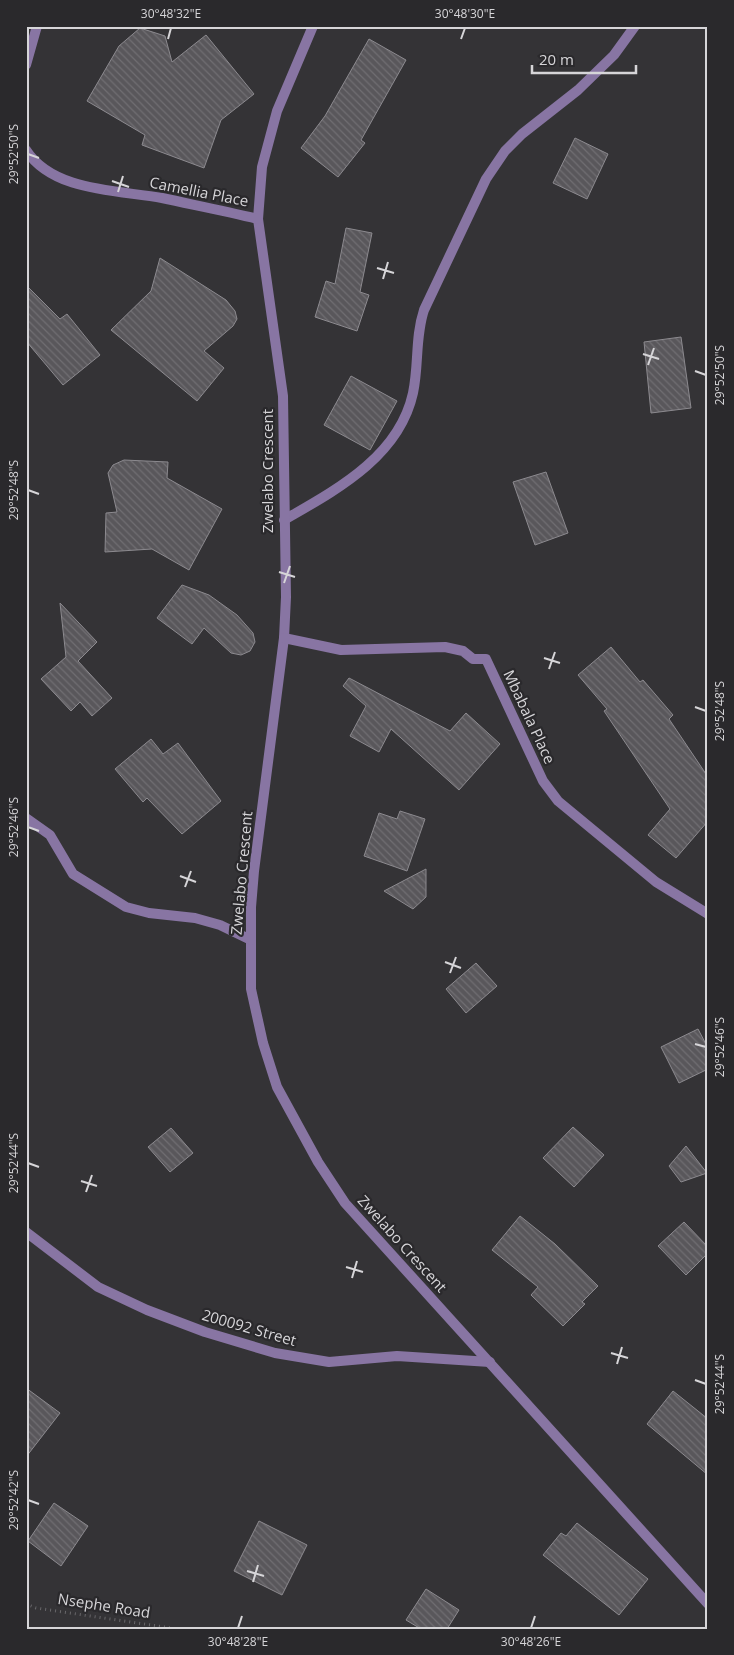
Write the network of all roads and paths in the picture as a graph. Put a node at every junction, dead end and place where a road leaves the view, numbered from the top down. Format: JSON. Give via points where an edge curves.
{"nodes":[{"id":1,"x":37,"y":26,"type":"edge"},
{"id":2,"x":313,"y":26,"type":"edge"},
{"id":3,"x":635,"y":26,"type":"edge"},
{"id":4,"x":26,"y":65,"type":"edge"},
{"id":5,"x":26,"y":150,"type":"edge"},
{"id":6,"x":258,"y":219,"type":"junction"},
{"id":7,"x":284,"y":520,"type":"junction"},
{"id":8,"x":284,"y":638,"type":"junction"},
{"id":9,"x":26,"y":818,"type":"edge"},
{"id":10,"x":708,"y":914,"type":"edge"},
{"id":11,"x":251,"y":940,"type":"junction"},
{"id":12,"x":26,"y":1232,"type":"edge"},
{"id":13,"x":490,"y":1362,"type":"junction"},
{"id":14,"x":26,"y":1604,"type":"edge"},
{"id":15,"x":708,"y":1604,"type":"edge"},
{"id":16,"x":178,"y":1629,"type":"edge"}],
"edges":[{"from":1,"to":4,"type":"street"},
{"from":2,"to":6,"type":"street","name":"Zwelabo Crescent","via":[[277,111],[262,167]]},
{"from":3,"to":7,"type":"street","via":[[614,55],[516,139],[486,179],[424,310],[418,328],[414,392],[406,415],[382,453],[337,489]]},
{"from":5,"to":6,"type":"street","name":"Camellia Place","via":[[33,161],[73,182]]},
{"from":6,"to":7,"type":"street","name":"Zwelabo Crescent","via":[[283,396]]},
{"from":7,"to":8,"type":"street","name":"Zwelabo Crescent"},
{"from":8,"to":10,"type":"street","name":"Mbabala Place","via":[[341,650],[445,647],[463,651],[473,659],[486,659],[543,782],[558,801],[656,882]]},
{"from":8,"to":11,"type":"street","name":"Zwelabo Crescent","via":[[254,871]]},
{"from":9,"to":11,"type":"street","via":[[50,836],[73,874],[119,903],[149,913],[195,918],[220,925]]},
{"from":11,"to":13,"type":"street","name":"Zwelabo Crescent","via":[[251,989],[263,1043],[277,1087],[318,1162],[345,1203]]},
{"from":12,"to":13,"type":"street","name":"200092 Street","via":[[98,1287],[205,1332],[275,1353],[329,1362],[397,1356]]},
{"from":13,"to":15,"type":"street","name":"Zwelabo Crescent"},
{"from":14,"to":16,"type":"path","name":"Nsephe Road"}]}
